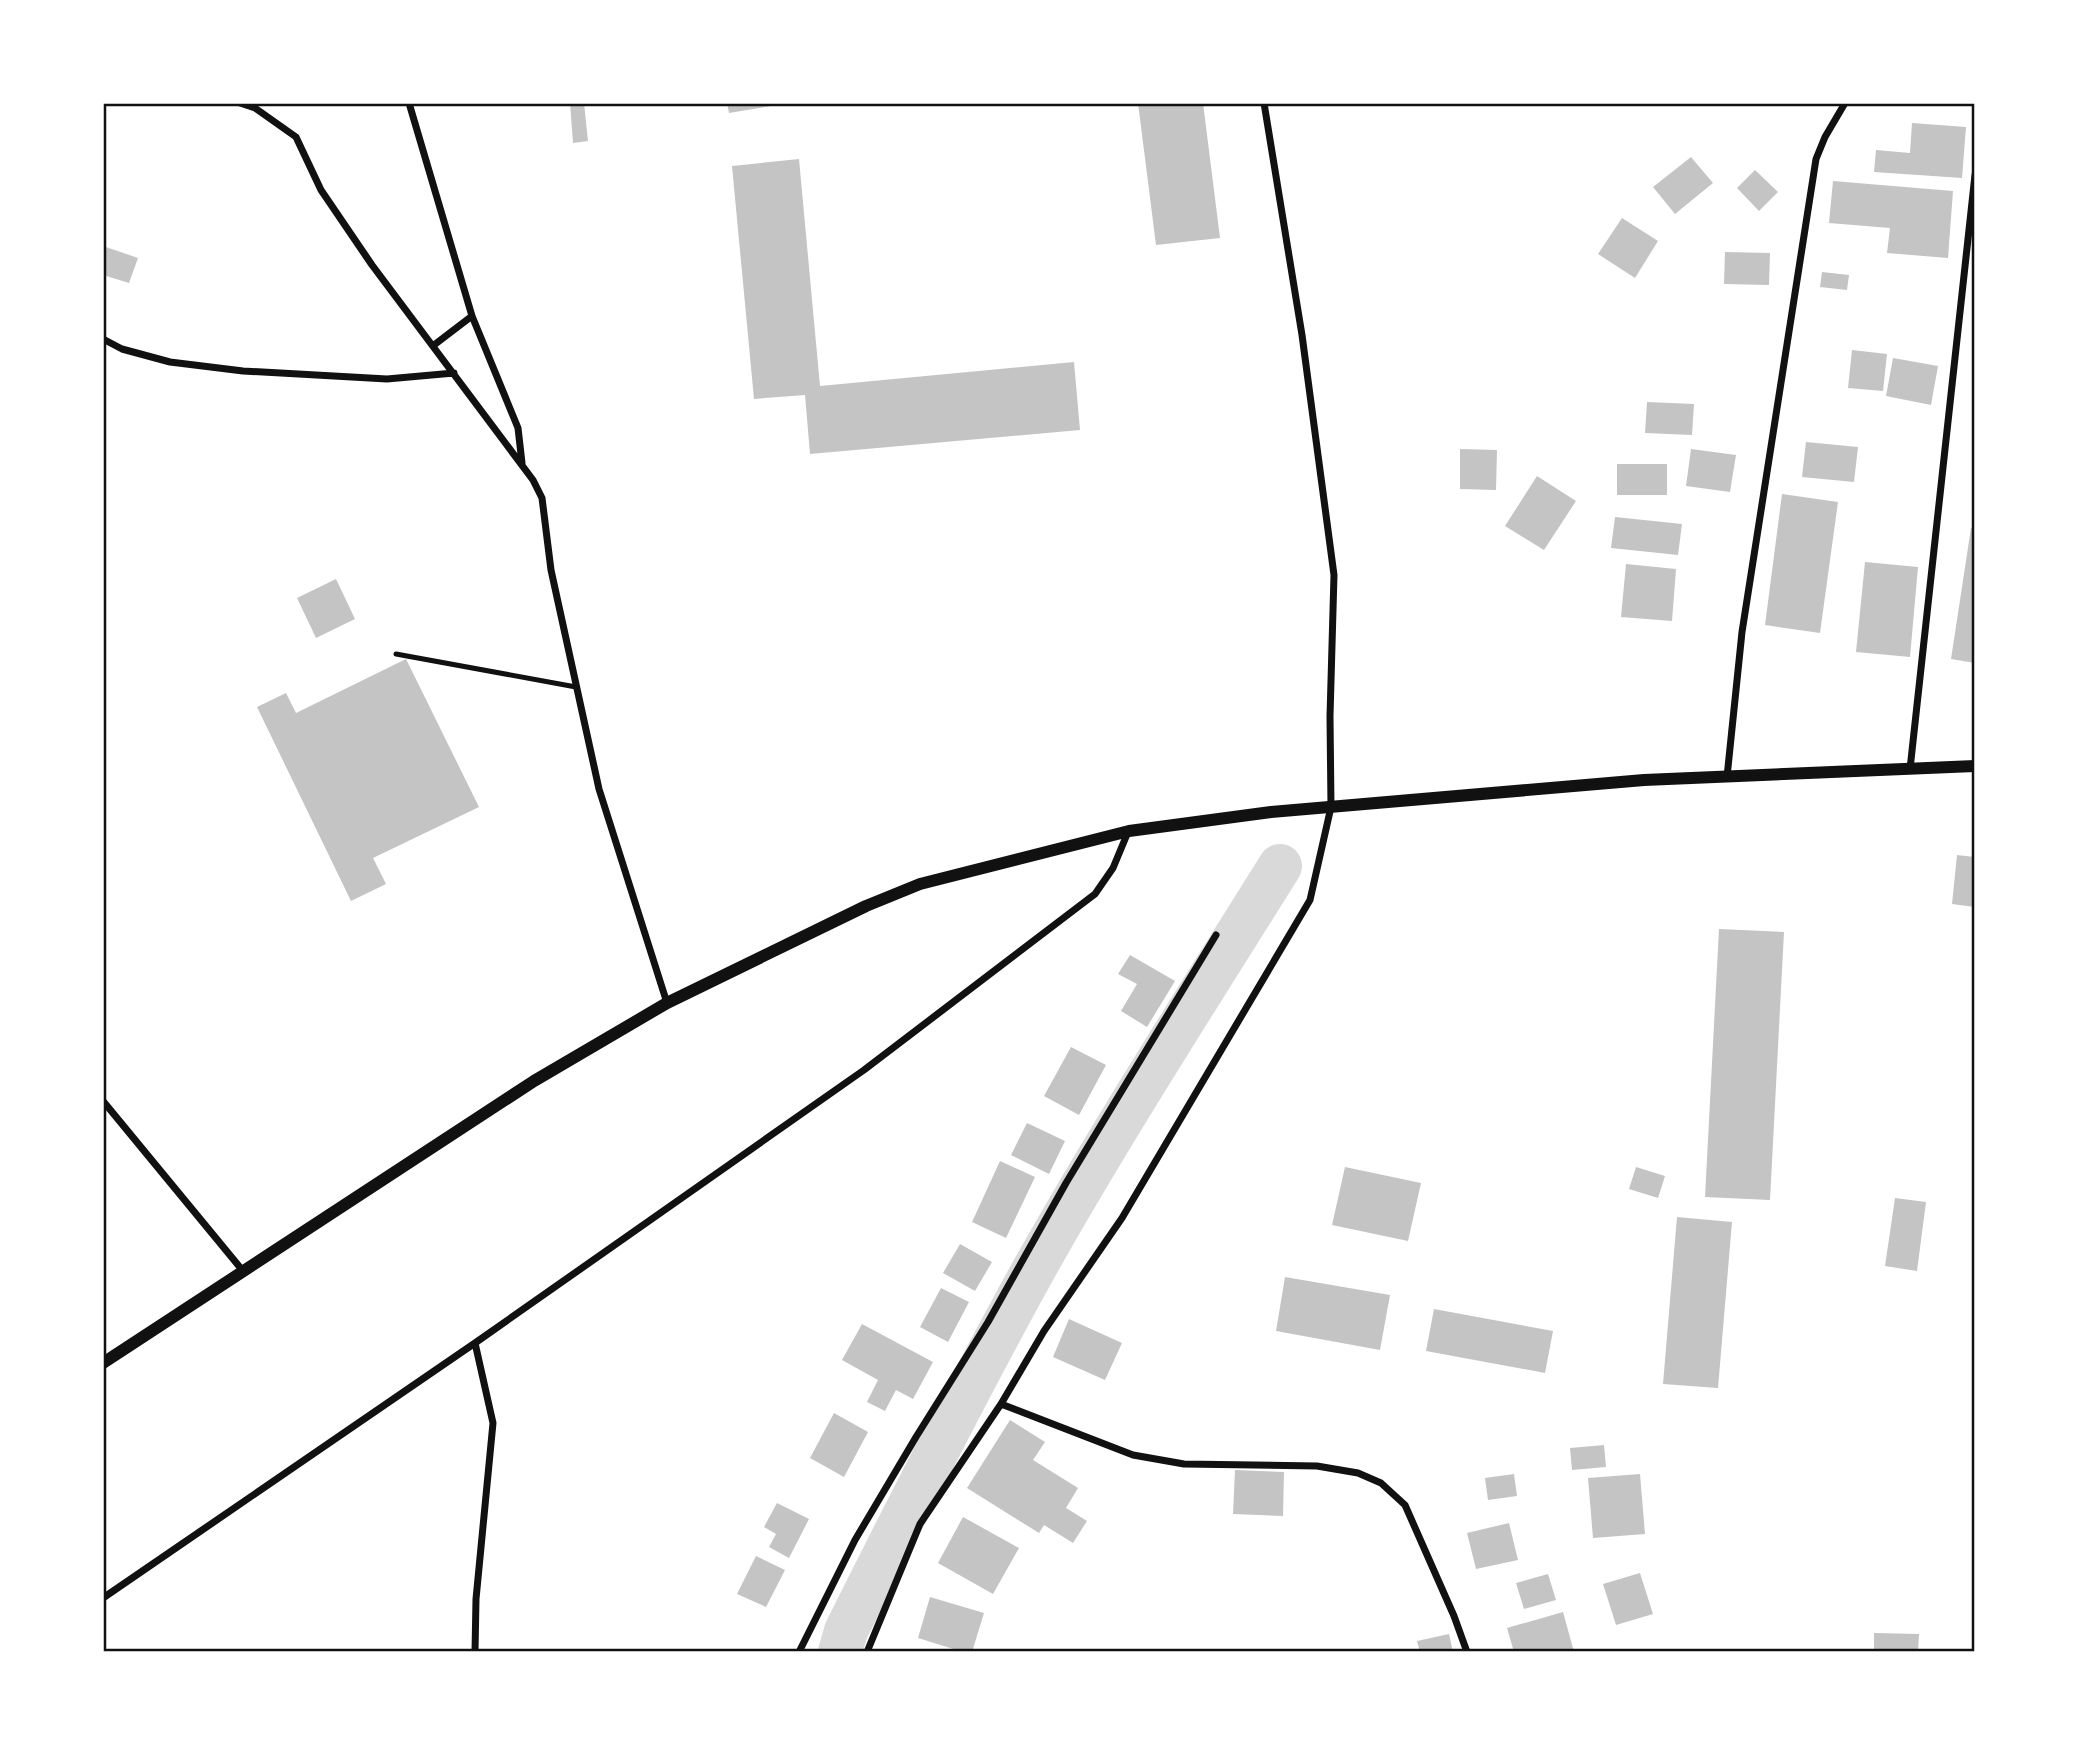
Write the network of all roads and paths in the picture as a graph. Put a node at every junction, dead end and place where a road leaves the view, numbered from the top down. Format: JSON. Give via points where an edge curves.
{"nodes":[{"id":1,"x":240,"y":103,"type":"edge"},
{"id":2,"x":409,"y":103,"type":"edge"},
{"id":3,"x":1264,"y":103,"type":"edge"},
{"id":4,"x":1845,"y":103,"type":"edge"},
{"id":5,"x":1975,"y":175,"type":"edge"},
{"id":6,"x":471,"y":316,"type":"junction"},
{"id":7,"x":103,"y":339,"type":"edge"},
{"id":8,"x":434,"y":345,"type":"junction"},
{"id":9,"x":454,"y":373,"type":"junction"},
{"id":10,"x":522,"y":463,"type":"junction"},
{"id":11,"x":396,"y":654,"type":"dead end"},
{"id":12,"x":576,"y":687,"type":"junction"},
{"id":13,"x":1975,"y":766,"type":"edge"},
{"id":14,"x":1910,"y":769,"type":"junction"},
{"id":15,"x":1727,"y":777,"type":"junction"},
{"id":16,"x":1331,"y":807,"type":"junction"},
{"id":17,"x":1129,"y":831,"type":"junction"},
{"id":18,"x":1216,"y":935,"type":"dead end"},
{"id":19,"x":667,"y":1003,"type":"junction"},
{"id":20,"x":103,"y":1101,"type":"edge"},
{"id":21,"x":243,"y":1271,"type":"junction"},
{"id":22,"x":475,"y":1343,"type":"junction"},
{"id":23,"x":103,"y":1363,"type":"edge"},
{"id":24,"x":1001,"y":1404,"type":"junction"},
{"id":25,"x":103,"y":1598,"type":"edge"},
{"id":26,"x":475,"y":1652,"type":"edge"},
{"id":27,"x":799,"y":1652,"type":"edge"},
{"id":28,"x":867,"y":1652,"type":"edge"},
{"id":29,"x":1467,"y":1652,"type":"edge"}],
"edges":[{"from":1,"to":8,"type":"street","via":[[256,108],[296,137],[321,190]]},
{"from":2,"to":6,"type":"street"},
{"from":3,"to":16,"type":"street","via":[[1302,335],[1334,575]]},
{"from":4,"to":15,"type":"street","via":[[1816,159],[1742,632]]},
{"from":5,"to":14,"type":"street"},
{"from":6,"to":8,"type":"street"},
{"from":6,"to":10,"type":"street","via":[[518,428]]},
{"from":7,"to":9,"type":"street","via":[[170,362],[243,371],[387,379]]},
{"from":8,"to":9,"type":"street"},
{"from":9,"to":10,"type":"street"},
{"from":10,"to":12,"type":"street","via":[[542,498],[551,570]]},
{"from":11,"to":12,"type":"lane"},
{"from":12,"to":19,"type":"street","via":[[599,789]]},
{"from":13,"to":14,"type":"street"},
{"from":14,"to":15,"type":"street"},
{"from":15,"to":16,"type":"street"},
{"from":16,"to":17,"type":"street"},
{"from":16,"to":24,"type":"street","via":[[1310,900],[1122,1218],[1044,1331]]},
{"from":17,"to":19,"type":"street","via":[[920,884]]},
{"from":17,"to":22,"type":"street","via":[[1095,894],[864,1070]]},
{"from":18,"to":27,"type":"street","via":[[855,1540]]},
{"from":19,"to":21,"type":"street","via":[[534,1081]]},
{"from":20,"to":21,"type":"street"},
{"from":21,"to":23,"type":"street"},
{"from":22,"to":25,"type":"street"},
{"from":22,"to":26,"type":"street","via":[[493,1423]]},
{"from":24,"to":28,"type":"street","via":[[920,1524]]},
{"from":24,"to":29,"type":"street","via":[[1133,1455],[1184,1464],[1317,1465],[1381,1483],[1405,1505]]}]}
